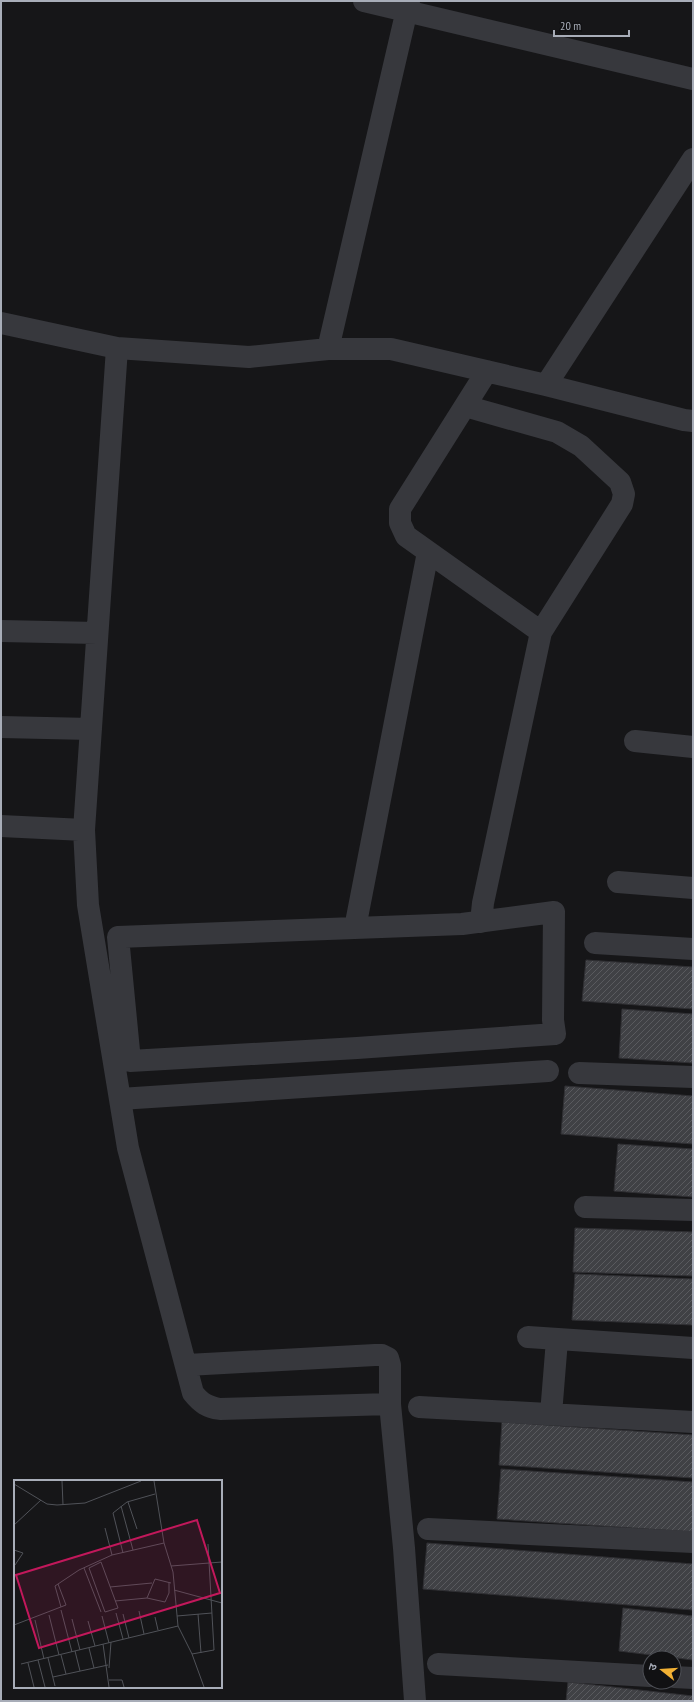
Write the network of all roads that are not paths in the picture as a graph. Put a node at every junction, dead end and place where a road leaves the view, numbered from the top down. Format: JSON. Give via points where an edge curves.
{"nodes":[{"id":1,"x":364,"y":1,"type":"edge"},
{"id":2,"x":408,"y":6,"type":"edge"},
{"id":3,"x":693,"y":79,"type":"edge"},
{"id":4,"x":693,"y":159,"type":"edge"},
{"id":5,"x":1,"y":323,"type":"edge"},
{"id":6,"x":117,"y":348,"type":"junction"},
{"id":7,"x":328,"y":349,"type":"junction"},
{"id":8,"x":487,"y":371,"type":"junction"},
{"id":9,"x":546,"y":385,"type":"junction"},
{"id":10,"x":465,"y":406,"type":"junction"},
{"id":11,"x":693,"y":421,"type":"edge"},
{"id":12,"x":428,"y":552,"type":"junction"},
{"id":13,"x":1,"y":631,"type":"edge"},
{"id":14,"x":541,"y":632,"type":"junction"},
{"id":15,"x":97,"y":633,"type":"junction"},
{"id":16,"x":1,"y":727,"type":"edge"},
{"id":17,"x":91,"y":729,"type":"junction"},
{"id":18,"x":635,"y":741,"type":"dead end"},
{"id":19,"x":693,"y":746,"type":"edge"},
{"id":20,"x":1,"y":826,"type":"edge"},
{"id":21,"x":84,"y":830,"type":"junction"},
{"id":22,"x":618,"y":882,"type":"dead end"},
{"id":23,"x":693,"y":888,"type":"edge"},
{"id":24,"x":481,"y":922,"type":"junction"},
{"id":25,"x":355,"y":928,"type":"junction"},
{"id":26,"x":595,"y":943,"type":"dead end"},
{"id":27,"x":693,"y":949,"type":"edge"},
{"id":28,"x":548,"y":1071,"type":"dead end"},
{"id":29,"x":579,"y":1073,"type":"dead end"},
{"id":30,"x":693,"y":1077,"type":"edge"},
{"id":31,"x":120,"y":1099,"type":"junction"},
{"id":32,"x":585,"y":1207,"type":"dead end"},
{"id":33,"x":693,"y":1210,"type":"edge"},
{"id":34,"x":528,"y":1337,"type":"dead end"},
{"id":35,"x":557,"y":1340,"type":"junction"},
{"id":36,"x":693,"y":1348,"type":"edge"},
{"id":37,"x":187,"y":1365,"type":"junction"},
{"id":38,"x":390,"y":1404,"type":"junction"},
{"id":39,"x":419,"y":1407,"type":"dead end"},
{"id":40,"x":551,"y":1414,"type":"junction"},
{"id":41,"x":693,"y":1422,"type":"edge"},
{"id":42,"x":428,"y":1529,"type":"dead end"},
{"id":43,"x":693,"y":1542,"type":"edge"},
{"id":44,"x":438,"y":1664,"type":"dead end"},
{"id":45,"x":642,"y":1676,"type":"edge"},
{"id":46,"x":682,"y":1677,"type":"edge"},
{"id":47,"x":693,"y":1678,"type":"edge"},
{"id":48,"x":415,"y":1701,"type":"edge"}],
"edges":[{"from":1,"to":2,"type":"street"},
{"from":2,"to":3,"type":"street"},
{"from":2,"to":7,"type":"street"},
{"from":4,"to":9,"type":"street"},
{"from":5,"to":6,"type":"street"},
{"from":6,"to":7,"type":"street","via":[[248,357]]},
{"from":6,"to":15,"type":"street"},
{"from":7,"to":8,"type":"street","via":[[391,349]]},
{"from":8,"to":9,"type":"street"},
{"from":8,"to":10,"type":"street"},
{"from":9,"to":11,"type":"street"},
{"from":10,"to":12,"type":"street","via":[[400,510],[400,523],[406,536]]},
{"from":10,"to":14,"type":"street","via":[[557,432],[582,446],[620,482],[624,494],[622,504]]},
{"from":12,"to":14,"type":"street"},
{"from":12,"to":25,"type":"street"},
{"from":13,"to":15,"type":"street"},
{"from":14,"to":24,"type":"street"},
{"from":15,"to":17,"type":"street"},
{"from":16,"to":17,"type":"street"},
{"from":17,"to":21,"type":"street"},
{"from":18,"to":19,"type":"street"},
{"from":20,"to":21,"type":"street"},
{"from":21,"to":31,"type":"street","via":[[88,905]]},
{"from":22,"to":23,"type":"street"},
{"from":24,"to":25,"type":"street"},
{"from":24,"to":25,"type":"street","via":[[554,912],[555,1034],[130,1061],[118,937]]},
{"from":26,"to":27,"type":"street"},
{"from":28,"to":31,"type":"street"},
{"from":29,"to":30,"type":"street"},
{"from":31,"to":37,"type":"street","via":[[128,1148]]},
{"from":32,"to":33,"type":"street"},
{"from":34,"to":35,"type":"street"},
{"from":35,"to":36,"type":"street"},
{"from":35,"to":40,"type":"street"},
{"from":37,"to":38,"type":"street","via":[[194,1393],[201,1402],[220,1409]]},
{"from":37,"to":38,"type":"street","via":[[382,1355],[388,1358],[390,1365]]},
{"from":38,"to":48,"type":"street"},
{"from":39,"to":40,"type":"street"},
{"from":40,"to":41,"type":"street"},
{"from":42,"to":43,"type":"street"},
{"from":44,"to":45,"type":"street"},
{"from":46,"to":47,"type":"street"}]}
